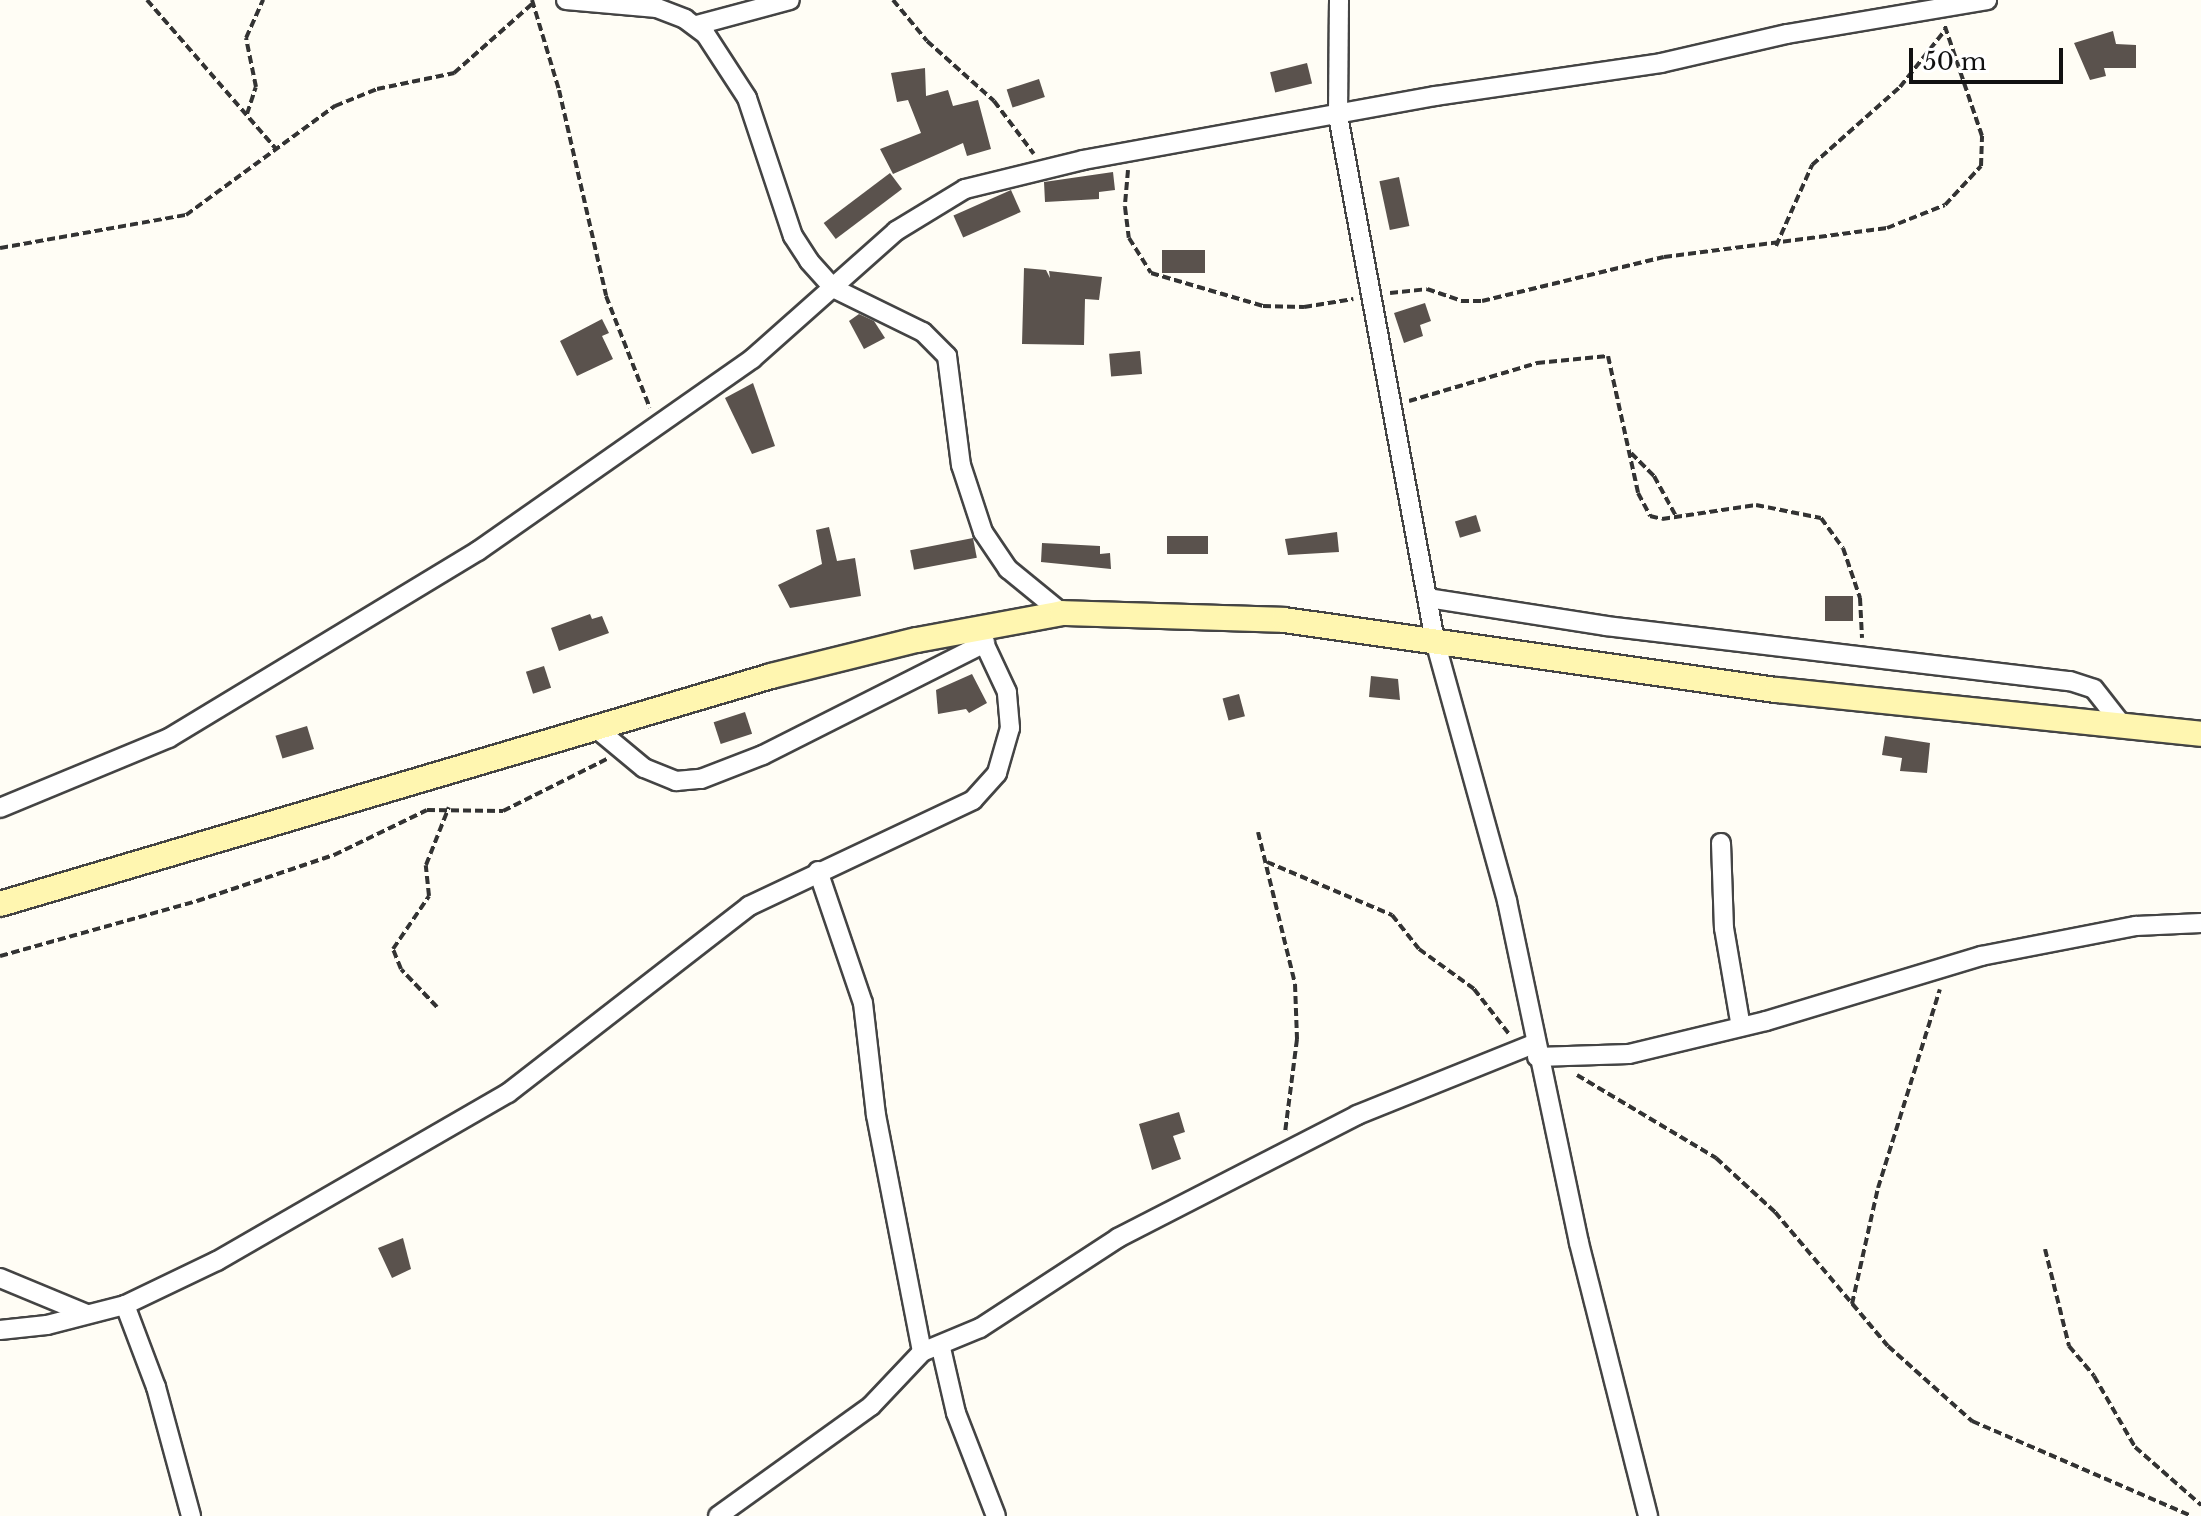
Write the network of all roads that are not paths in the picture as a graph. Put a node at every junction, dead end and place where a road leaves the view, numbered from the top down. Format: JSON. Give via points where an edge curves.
{"nodes":[{"id":1,"x":566,"y":0,"type":"edge"},
{"id":2,"x":790,"y":0,"type":"edge"},
{"id":3,"x":1339,"y":0,"type":"edge"},
{"id":4,"x":1987,"y":0,"type":"edge"},
{"id":5,"x":697,"y":25,"type":"junction"},
{"id":6,"x":1338,"y":116,"type":"junction"},
{"id":7,"x":833,"y":288,"type":"junction"},
{"id":8,"x":1428,"y":598,"type":"junction"},
{"id":9,"x":1062,"y":613,"type":"junction"},
{"id":10,"x":981,"y":636,"type":"junction"},
{"id":11,"x":1435,"y":641,"type":"junction"},
{"id":12,"x":2123,"y":726,"type":"junction"},
{"id":13,"x":597,"y":729,"type":"junction"},
{"id":14,"x":2201,"y":734,"type":"edge"},
{"id":15,"x":0,"y":808,"type":"edge"},
{"id":16,"x":1721,"y":843,"type":"dead end"},
{"id":17,"x":818,"y":871,"type":"junction"},
{"id":18,"x":0,"y":904,"type":"edge"},
{"id":19,"x":2201,"y":923,"type":"edge"},
{"id":20,"x":1741,"y":1027,"type":"junction"},
{"id":21,"x":1535,"y":1051,"type":"junction"},
{"id":22,"x":0,"y":1278,"type":"edge"},
{"id":23,"x":125,"y":1305,"type":"junction"},
{"id":24,"x":87,"y":1314,"type":"junction"},
{"id":25,"x":0,"y":1330,"type":"edge"},
{"id":26,"x":941,"y":1348,"type":"junction"},
{"id":27,"x":922,"y":1352,"type":"junction"},
{"id":28,"x":191,"y":1516,"type":"edge"},
{"id":29,"x":718,"y":1516,"type":"edge"},
{"id":30,"x":996,"y":1516,"type":"edge"},
{"id":31,"x":1648,"y":1516,"type":"edge"}],
"edges":[{"from":1,"to":5,"type":"street","via":[[657,8]]},
{"from":2,"to":5,"type":"street"},
{"from":3,"to":6,"type":"street"},
{"from":4,"to":6,"type":"street","via":[[1661,63]]},
{"from":5,"to":7,"type":"street","via":[[747,98],[793,236]]},
{"from":6,"to":7,"type":"street","via":[[1130,151],[965,189],[896,231]]},
{"from":6,"to":8,"type":"street"},
{"from":7,"to":9,"type":"street","via":[[923,332],[947,356],[961,465],[983,532],[1008,569]]},
{"from":7,"to":15,"type":"street","via":[[752,359],[465,559],[213,714],[117,763]]},
{"from":8,"to":11,"type":"street"},
{"from":8,"to":12,"type":"street","via":[[2070,681],[2094,689]]},
{"from":9,"to":10,"type":"main road"},
{"from":9,"to":11,"type":"main road","via":[[1284,620]]},
{"from":10,"to":13,"type":"main road","via":[[771,676]]},
{"from":10,"to":13,"type":"street","via":[[763,755],[701,779],[676,781],[644,768]]},
{"from":10,"to":17,"type":"street","via":[[1010,709],[1007,742],[989,787],[936,819]]},
{"from":11,"to":12,"type":"main road","via":[[1777,690]]},
{"from":11,"to":21,"type":"street","via":[[1507,901]]},
{"from":12,"to":14,"type":"main road"},
{"from":13,"to":18,"type":"main road"},
{"from":16,"to":20,"type":"street","via":[[1724,928]]},
{"from":17,"to":23,"type":"street","via":[[749,906],[508,1093],[285,1224],[164,1290]]},
{"from":17,"to":27,"type":"street","via":[[863,1003],[876,1115]]},
{"from":19,"to":20,"type":"street","via":[[2122,928],[1949,964]]},
{"from":20,"to":21,"type":"street","via":[[1629,1054]]},
{"from":21,"to":26,"type":"street","via":[[1357,1115],[1118,1238]]},
{"from":21,"to":31,"type":"street"},
{"from":22,"to":24,"type":"street"},
{"from":23,"to":24,"type":"street"},
{"from":23,"to":28,"type":"street","via":[[156,1387]]},
{"from":24,"to":25,"type":"street"},
{"from":26,"to":27,"type":"street"},
{"from":26,"to":30,"type":"street","via":[[956,1413]]},
{"from":27,"to":29,"type":"street","via":[[871,1406]]}]}
